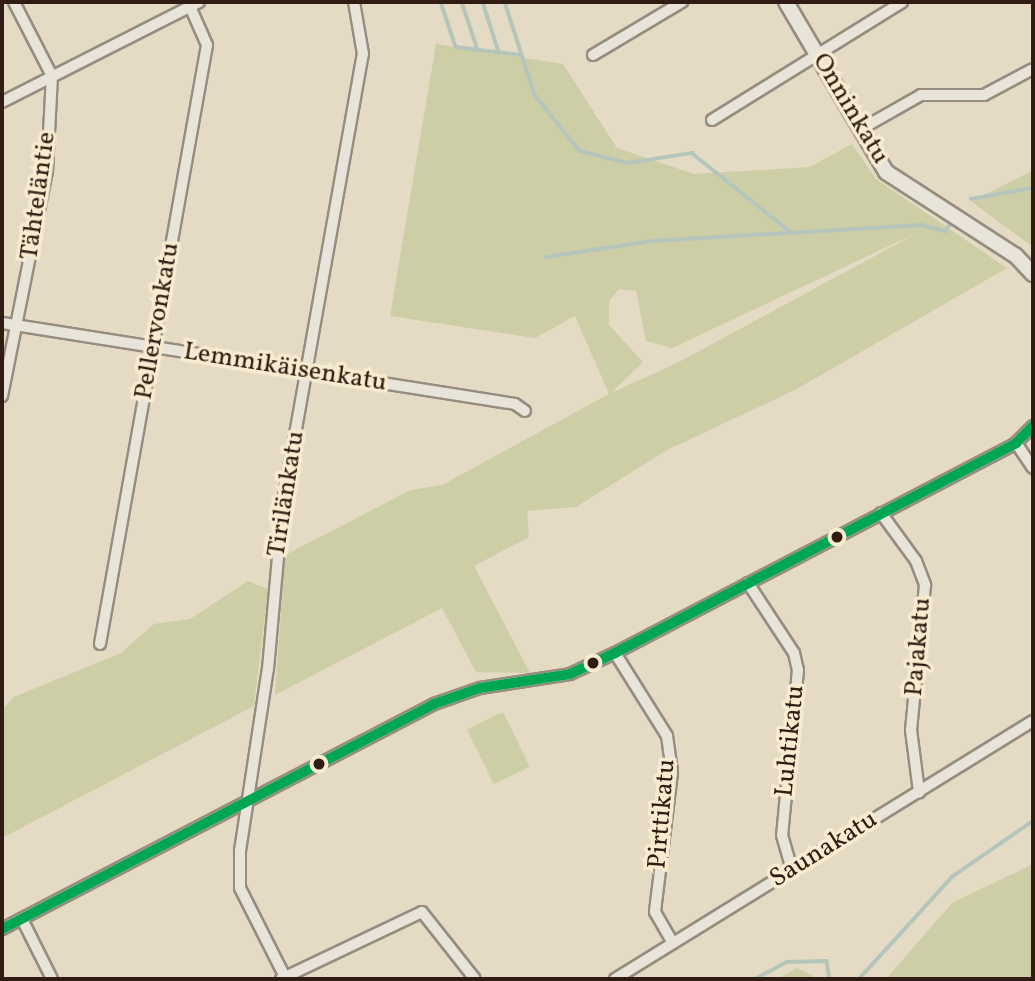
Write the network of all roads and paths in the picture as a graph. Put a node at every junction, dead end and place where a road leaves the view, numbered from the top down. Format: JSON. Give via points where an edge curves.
{"nodes":[{"id":1,"x":14,"y":2,"type":"edge"},
{"id":2,"x":354,"y":2,"type":"edge"},
{"id":3,"x":682,"y":2,"type":"edge"},
{"id":4,"x":786,"y":2,"type":"edge"},
{"id":5,"x":902,"y":2,"type":"edge"},
{"id":6,"x":192,"y":3,"type":"edge"},
{"id":7,"x":816,"y":53,"type":"junction"},
{"id":8,"x":593,"y":55,"type":"dead end"},
{"id":9,"x":1033,"y":69,"type":"edge"},
{"id":10,"x":52,"y":76,"type":"junction"},
{"id":11,"x":2,"y":102,"type":"edge"},
{"id":12,"x":712,"y":120,"type":"dead end"},
{"id":13,"x":861,"y":129,"type":"junction"},
{"id":14,"x":1033,"y":274,"type":"edge"},
{"id":15,"x":2,"y":323,"type":"edge"},
{"id":16,"x":17,"y":325,"type":"junction"},
{"id":17,"x":154,"y":347,"type":"junction"},
{"id":18,"x":306,"y":371,"type":"junction"},
{"id":19,"x":2,"y":397,"type":"edge"},
{"id":20,"x":525,"y":411,"type":"dead end"},
{"id":21,"x":1033,"y":426,"type":"edge"},
{"id":22,"x":1016,"y":443,"type":"junction"},
{"id":23,"x":1033,"y":468,"type":"edge"},
{"id":24,"x":881,"y":513,"type":"junction"},
{"id":25,"x":748,"y":583,"type":"junction"},
{"id":26,"x":100,"y":643,"type":"dead end"},
{"id":27,"x":615,"y":653,"type":"junction"},
{"id":28,"x":1033,"y":721,"type":"edge"},
{"id":29,"x":919,"y":792,"type":"junction"},
{"id":30,"x":247,"y":803,"type":"junction"},
{"id":31,"x":792,"y":870,"type":"junction"},
{"id":32,"x":22,"y":919,"type":"junction"},
{"id":33,"x":2,"y":929,"type":"edge"},
{"id":34,"x":673,"y":943,"type":"junction"},
{"id":35,"x":52,"y":979,"type":"edge"},
{"id":36,"x":284,"y":979,"type":"edge"},
{"id":37,"x":475,"y":979,"type":"edge"},
{"id":38,"x":615,"y":979,"type":"edge"}],
"edges":[{"from":1,"to":10,"type":"street"},
{"from":2,"to":18,"type":"street","name":"Tirilänkatu","via":[[363,54]]},
{"from":3,"to":8,"type":"street"},
{"from":4,"to":7,"type":"street","name":"Onninkatu"},
{"from":5,"to":7,"type":"street"},
{"from":6,"to":10,"type":"street"},
{"from":6,"to":17,"type":"street","name":"Pellervonkatu","via":[[207,45]]},
{"from":7,"to":12,"type":"street"},
{"from":7,"to":13,"type":"street","name":"Onninkatu"},
{"from":9,"to":13,"type":"street","via":[[984,95],[921,95]]},
{"from":10,"to":11,"type":"street"},
{"from":10,"to":16,"type":"street","name":"Tähteläntie","via":[[47,171]]},
{"from":13,"to":14,"type":"street","name":"Onninkatu","via":[[886,172],[1016,256]]},
{"from":15,"to":16,"type":"street","name":"Lemmikäisenkatu"},
{"from":16,"to":17,"type":"street","name":"Lemmikäisenkatu"},
{"from":16,"to":19,"type":"street","name":"Tähteläntie"},
{"from":17,"to":18,"type":"street","name":"Lemmikäisenkatu"},
{"from":17,"to":26,"type":"street","name":"Pellervonkatu"},
{"from":18,"to":20,"type":"street","name":"Lemmikäisenkatu","via":[[515,404]]},
{"from":18,"to":30,"type":"street","name":"Tirilänkatu","via":[[283,502],[268,669]]},
{"from":21,"to":22,"type":"street"},
{"from":22,"to":23,"type":"street"},
{"from":22,"to":24,"type":"street"},
{"from":24,"to":25,"type":"street"},
{"from":24,"to":29,"type":"street","name":"Pajakatu","via":[[916,561],[925,585],[911,730]]},
{"from":25,"to":27,"type":"street"},
{"from":25,"to":31,"type":"street","name":"Luhtikatu","via":[[794,653],[798,670],[782,835]]},
{"from":27,"to":30,"type":"street","via":[[570,674],[480,688],[434,704]]},
{"from":27,"to":34,"type":"street","name":"Pirttikatu","via":[[667,736],[672,773],[655,912]]},
{"from":28,"to":29,"type":"street","name":"Saunakatu"},
{"from":29,"to":31,"type":"street","name":"Saunakatu"},
{"from":30,"to":32,"type":"street"},
{"from":30,"to":36,"type":"street","name":"Tirilänkatu","via":[[240,888]]},
{"from":31,"to":34,"type":"street","name":"Saunakatu"},
{"from":32,"to":33,"type":"street"},
{"from":32,"to":35,"type":"street"},
{"from":34,"to":38,"type":"street","name":"Saunakatu"},
{"from":36,"to":37,"type":"street","via":[[422,912]]}]}
